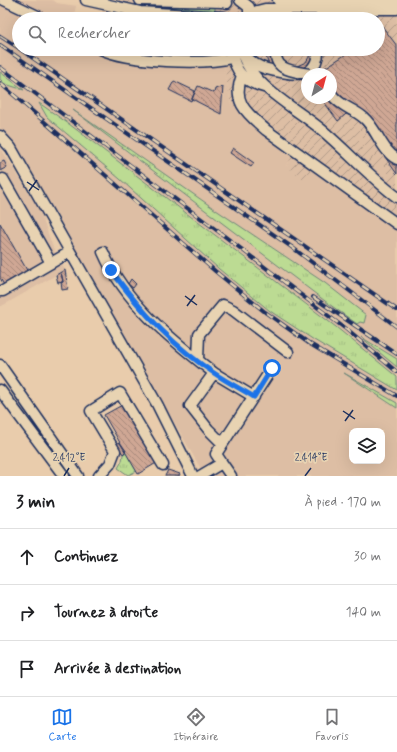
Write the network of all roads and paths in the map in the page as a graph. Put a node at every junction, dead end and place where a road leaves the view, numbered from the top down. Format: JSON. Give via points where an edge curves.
{"nodes":[{"id":1,"x":4,"y":0,"type":"edge"},
{"id":2,"x":86,"y":0,"type":"edge"},
{"id":3,"x":140,"y":0,"type":"edge"},
{"id":4,"x":278,"y":0,"type":"edge"},
{"id":5,"x":397,"y":0,"type":"edge"},
{"id":6,"x":246,"y":1,"type":"edge"},
{"id":7,"x":231,"y":2,"type":"edge"},
{"id":8,"x":397,"y":10,"type":"edge"},
{"id":9,"x":29,"y":12,"type":"edge"},
{"id":10,"x":140,"y":12,"type":"edge"},
{"id":11,"x":223,"y":12,"type":"edge"},
{"id":12,"x":249,"y":12,"type":"edge"},
{"id":13,"x":259,"y":12,"type":"edge"},
{"id":14,"x":121,"y":56,"type":"edge"},
{"id":15,"x":226,"y":56,"type":"edge"},
{"id":16,"x":232,"y":56,"type":"edge"},
{"id":17,"x":244,"y":56,"type":"edge"},
{"id":18,"x":247,"y":56,"type":"edge"},
{"id":19,"x":276,"y":56,"type":"edge"},
{"id":20,"x":316,"y":56,"type":"edge"},
{"id":21,"x":301,"y":73,"type":"edge"},
{"id":22,"x":242,"y":76,"type":"junction"},
{"id":23,"x":267,"y":88,"type":"junction"},
{"id":24,"x":337,"y":102,"type":"edge"},
{"id":25,"x":0,"y":136,"type":"edge"},
{"id":26,"x":397,"y":160,"type":"edge"},
{"id":27,"x":4,"y":178,"type":"dead end"},
{"id":28,"x":397,"y":197,"type":"edge"},
{"id":29,"x":397,"y":224,"type":"edge"},
{"id":30,"x":70,"y":252,"type":"junction"},
{"id":31,"x":103,"y":252,"type":"dead end"},
{"id":32,"x":51,"y":263,"type":"junction"},
{"id":33,"x":0,"y":291,"type":"edge"},
{"id":34,"x":288,"y":352,"type":"dead end"},
{"id":35,"x":198,"y":360,"type":"junction"},
{"id":36,"x":0,"y":365,"type":"edge"},
{"id":37,"x":272,"y":368,"type":"dead end"},
{"id":38,"x":214,"y":373,"type":"junction"},
{"id":39,"x":0,"y":390,"type":"edge"},
{"id":40,"x":254,"y":397,"type":"junction"},
{"id":41,"x":222,"y":443,"type":"junction"},
{"id":42,"x":222,"y":463,"type":"junction"},
{"id":43,"x":163,"y":465,"type":"dead end"},
{"id":44,"x":64,"y":476,"type":"edge"},
{"id":45,"x":78,"y":476,"type":"edge"},
{"id":46,"x":99,"y":476,"type":"edge"},
{"id":47,"x":193,"y":476,"type":"edge"},
{"id":48,"x":200,"y":476,"type":"edge"},
{"id":49,"x":231,"y":476,"type":"edge"}],
"edges":[{"from":1,"to":9,"type":"street"},
{"from":2,"to":10,"type":"street"},
{"from":3,"to":7,"type":"street"},
{"from":4,"to":5,"type":"street"},
{"from":6,"to":12,"type":"street"},
{"from":7,"to":11,"type":"street"},
{"from":8,"to":13,"type":"street","via":[[265,9]]},
{"from":14,"to":15,"type":"street","via":[[174,61],[219,61]]},
{"from":16,"to":22,"type":"street"},
{"from":17,"to":23,"type":"street","via":[[251,70]]},
{"from":18,"to":20,"type":"street","via":[[258,66],[306,73],[315,63]]},
{"from":19,"to":21,"type":"street","bridge":true,"via":[[284,70]]},
{"from":22,"to":23,"type":"street","via":[[252,85]]},
{"from":22,"to":29,"type":"street","via":[[238,99],[252,118]]},
{"from":23,"to":28,"type":"street","via":[[322,130]]},
{"from":24,"to":26,"type":"street","via":[[364,118]]},
{"from":25,"to":30,"type":"street","via":[[11,148]]},
{"from":27,"to":32,"type":"street"},
{"from":30,"to":32,"type":"street"},
{"from":30,"to":47,"type":"street","via":[[158,404]]},
{"from":31,"to":35,"type":"street","via":[[111,270],[132,299],[181,348]]},
{"from":32,"to":33,"type":"street"},
{"from":34,"to":35,"type":"street","via":[[223,305],[199,334]]},
{"from":35,"to":38,"type":"street"},
{"from":36,"to":45,"type":"street"},
{"from":37,"to":40,"type":"street"},
{"from":38,"to":40,"type":"street"},
{"from":38,"to":41,"type":"street","via":[[190,406],[208,430]]},
{"from":39,"to":44,"type":"street"},
{"from":40,"to":41,"type":"street"},
{"from":41,"to":42,"type":"street","via":[[216,454]]},
{"from":42,"to":48,"type":"street"},
{"from":42,"to":49,"type":"street"},
{"from":43,"to":46,"type":"street","via":[[120,393],[91,411],[115,451],[110,464]]}]}
